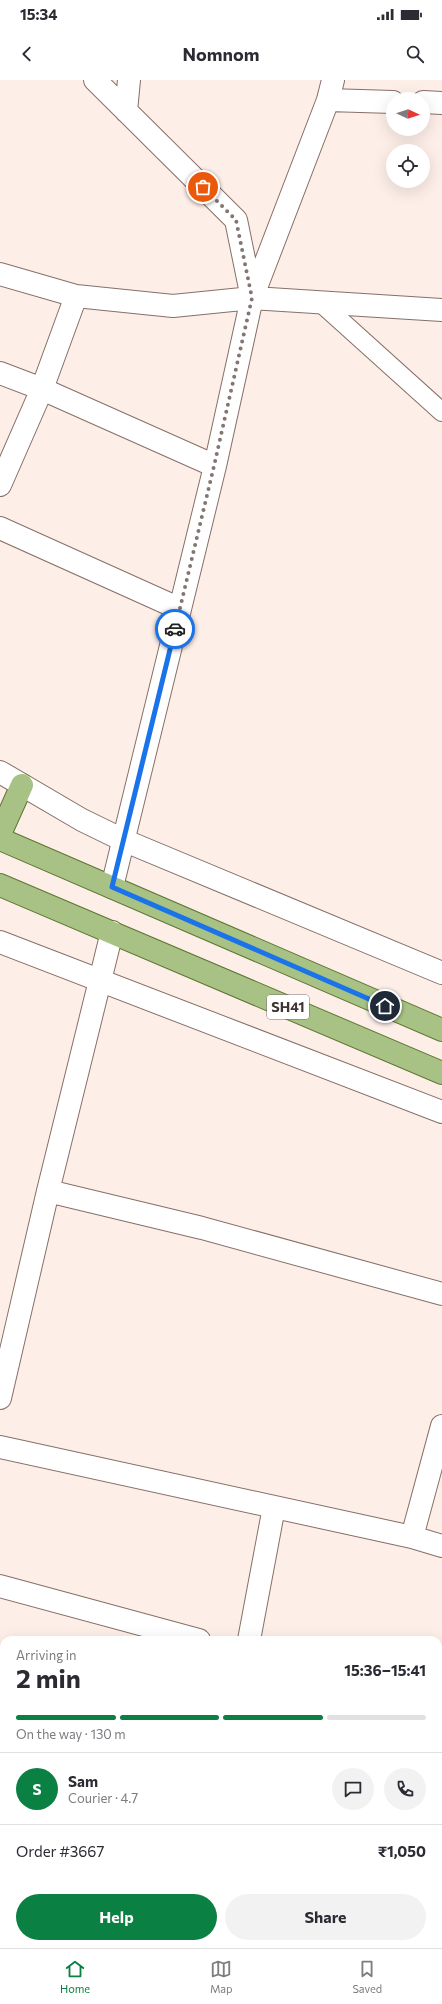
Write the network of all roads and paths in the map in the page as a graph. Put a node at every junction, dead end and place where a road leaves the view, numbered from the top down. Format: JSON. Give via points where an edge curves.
{"nodes":[{"id":1,"x":95,"y":80,"type":"edge"},
{"id":2,"x":129,"y":80,"type":"edge"},
{"id":3,"x":331,"y":90,"type":"edge"},
{"id":4,"x":386,"y":101,"type":"edge"},
{"id":5,"x":430,"y":102,"type":"edge"},
{"id":6,"x":442,"y":103,"type":"edge"},
{"id":7,"x":126,"y":111,"type":"junction"},
{"id":8,"x":0,"y":274,"type":"edge"},
{"id":9,"x":76,"y":296,"type":"junction"},
{"id":10,"x":252,"y":298,"type":"junction"},
{"id":11,"x":321,"y":302,"type":"junction"},
{"id":12,"x":442,"y":310,"type":"edge"},
{"id":13,"x":0,"y":373,"type":"edge"},
{"id":14,"x":42,"y":389,"type":"junction"},
{"id":15,"x":442,"y":412,"type":"edge"},
{"id":16,"x":214,"y":466,"type":"junction"},
{"id":17,"x":0,"y":486,"type":"edge"},
{"id":18,"x":0,"y":528,"type":"edge"},
{"id":19,"x":180,"y":609,"type":"junction"},
{"id":20,"x":0,"y":772,"type":"edge"},
{"id":21,"x":22,"y":785,"type":"junction"},
{"id":22,"x":0,"y":834,"type":"edge"},
{"id":23,"x":0,"y":839,"type":"edge"},
{"id":24,"x":123,"y":840,"type":"junction"},
{"id":25,"x":0,"y":885,"type":"edge"},
{"id":26,"x":112,"y":887,"type":"junction"},
{"id":27,"x":112,"y":932,"type":"junction"},
{"id":28,"x":0,"y":942,"type":"edge"},
{"id":29,"x":442,"y":973,"type":"edge"},
{"id":30,"x":100,"y":980,"type":"junction"},
{"id":31,"x":442,"y":1030,"type":"edge"},
{"id":32,"x":442,"y":1073,"type":"edge"},
{"id":33,"x":442,"y":1112,"type":"edge"},
{"id":34,"x":48,"y":1191,"type":"junction"},
{"id":35,"x":442,"y":1294,"type":"edge"},
{"id":36,"x":0,"y":1398,"type":"edge"},
{"id":37,"x":442,"y":1426,"type":"edge"},
{"id":38,"x":0,"y":1447,"type":"edge"},
{"id":39,"x":274,"y":1507,"type":"junction"},
{"id":40,"x":412,"y":1537,"type":"junction"},
{"id":41,"x":442,"y":1546,"type":"edge"},
{"id":42,"x":0,"y":1586,"type":"edge"},
{"id":43,"x":184,"y":1636,"type":"edge"},
{"id":44,"x":250,"y":1636,"type":"edge"}],
"edges":[{"from":1,"to":7,"type":"street"},
{"from":2,"to":7,"type":"street"},
{"from":3,"to":4,"type":"street"},
{"from":3,"to":10,"type":"street"},
{"from":5,"to":6,"type":"street"},
{"from":7,"to":10,"type":"street","via":[[236,220]]},
{"from":8,"to":9,"type":"street"},
{"from":9,"to":10,"type":"street","via":[[173,306]]},
{"from":9,"to":14,"type":"street"},
{"from":10,"to":11,"type":"street"},
{"from":10,"to":16,"type":"street"},
{"from":11,"to":12,"type":"street"},
{"from":11,"to":15,"type":"lane"},
{"from":13,"to":14,"type":"street"},
{"from":14,"to":16,"type":"street"},
{"from":14,"to":17,"type":"street"},
{"from":16,"to":19,"type":"street"},
{"from":18,"to":19,"type":"street"},
{"from":19,"to":24,"type":"street"},
{"from":20,"to":21,"type":"street"},
{"from":21,"to":22,"type":"main road"},
{"from":21,"to":24,"type":"street","via":[[82,820]]},
{"from":23,"to":26,"type":"main road","number":"SH41"},
{"from":24,"to":26,"type":"street"},
{"from":24,"to":29,"type":"street"},
{"from":25,"to":27,"type":"main road","number":"SH41"},
{"from":26,"to":31,"type":"main road","number":"SH41"},
{"from":27,"to":30,"type":"street"},
{"from":27,"to":32,"type":"main road","number":"SH41"},
{"from":28,"to":30,"type":"street"},
{"from":30,"to":33,"type":"street"},
{"from":30,"to":34,"type":"street"},
{"from":34,"to":35,"type":"street","via":[[202,1228]]},
{"from":34,"to":36,"type":"street"},
{"from":37,"to":40,"type":"street"},
{"from":38,"to":39,"type":"street"},
{"from":39,"to":40,"type":"street"},
{"from":39,"to":44,"type":"street"},
{"from":40,"to":41,"type":"street"},
{"from":42,"to":43,"type":"street"}]}
